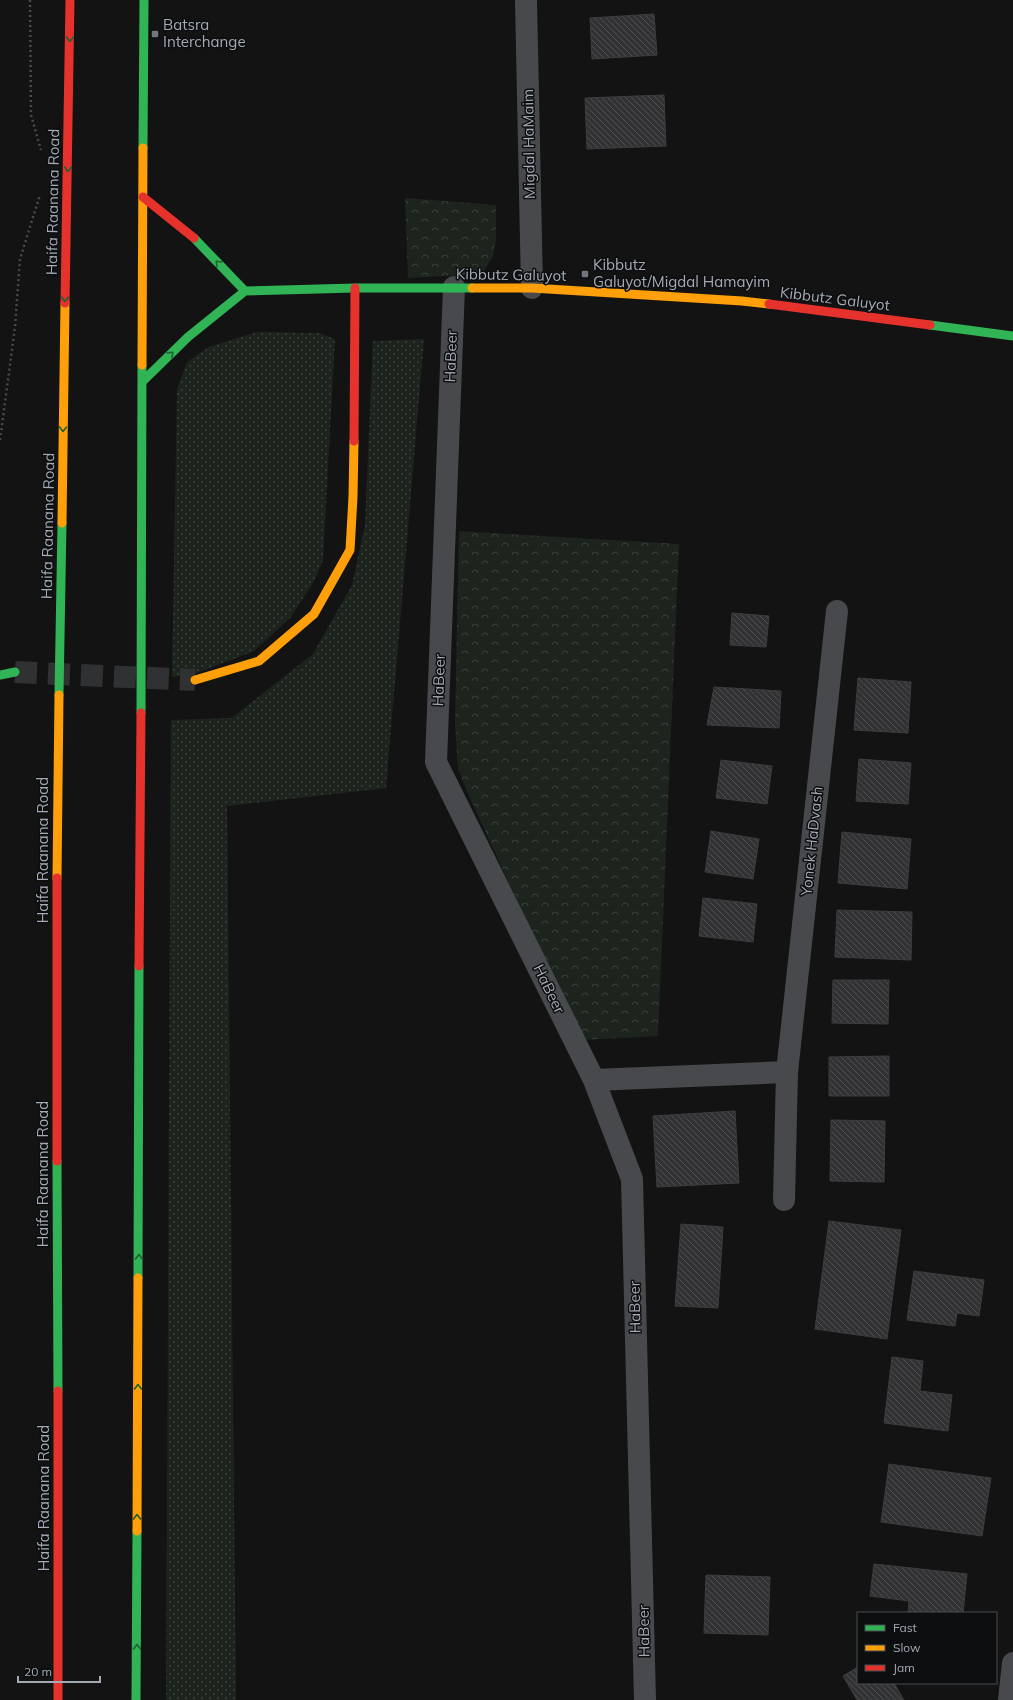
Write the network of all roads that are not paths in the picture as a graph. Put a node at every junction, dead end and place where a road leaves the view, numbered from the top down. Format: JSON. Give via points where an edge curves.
{"nodes":[{"id":1,"x":70,"y":0,"type":"edge"},
{"id":2,"x":144,"y":0,"type":"edge"},
{"id":3,"x":526,"y":0,"type":"edge"},
{"id":4,"x":143,"y":197,"type":"junction"},
{"id":5,"x":454,"y":287,"type":"junction"},
{"id":6,"x":355,"y":288,"type":"junction"},
{"id":7,"x":532,"y":288,"type":"junction"},
{"id":8,"x":245,"y":291,"type":"junction"},
{"id":9,"x":1013,"y":336,"type":"edge"},
{"id":10,"x":143,"y":381,"type":"junction"},
{"id":11,"x":837,"y":611,"type":"dead end"},
{"id":12,"x":15,"y":672,"type":"tunnel mouth"},
{"id":13,"x":0,"y":675,"type":"edge"},
{"id":14,"x":195,"y":680,"type":"tunnel mouth"},
{"id":15,"x":787,"y":1072,"type":"junction"},
{"id":16,"x":594,"y":1080,"type":"junction"},
{"id":17,"x":784,"y":1200,"type":"dead end"},
{"id":18,"x":1013,"y":1663,"type":"edge"},
{"id":19,"x":58,"y":1700,"type":"edge"},
{"id":20,"x":136,"y":1700,"type":"edge"},
{"id":21,"x":646,"y":1700,"type":"edge"},
{"id":22,"x":1009,"y":1700,"type":"edge"}],
"edges":[{"from":1,"to":19,"type":"main road","name":"Haifa Raanana Road","one_way":true,"via":[[57,834]]},
{"from":2,"to":4,"type":"main road"},
{"from":3,"to":7,"type":"street","name":"Migdal HaMaim"},
{"from":8,"to":4,"type":"main road","one_way":true,"via":[[193,237]]},
{"from":4,"to":10,"type":"main road"},
{"from":5,"to":6,"type":"main road","name":"Kibbutz Galuyot"},
{"from":5,"to":7,"type":"main road","name":"Kibbutz Galuyot"},
{"from":5,"to":16,"type":"street","name":"HaBeer","via":[[436,762]]},
{"from":6,"to":8,"type":"main road","name":"Kibbutz Galuyot"},
{"from":6,"to":14,"type":"main road","via":[[350,550],[314,614],[258,661]]},
{"from":7,"to":9,"type":"main road","name":"Kibbutz Galuyot","via":[[742,300]]},
{"from":10,"to":8,"type":"main road","one_way":true,"via":[[188,337]]},
{"from":20,"to":10,"type":"main road","one_way":true},
{"from":11,"to":15,"type":"street","name":"Yonek HaDvash"},
{"from":12,"to":13,"type":"main road"},
{"from":15,"to":16,"type":"street"},
{"from":15,"to":17,"type":"street","name":"Yonek HaDvash"},
{"from":16,"to":21,"type":"street","name":"HaBeer","via":[[632,1179]]},
{"from":18,"to":22,"type":"street"}]}
